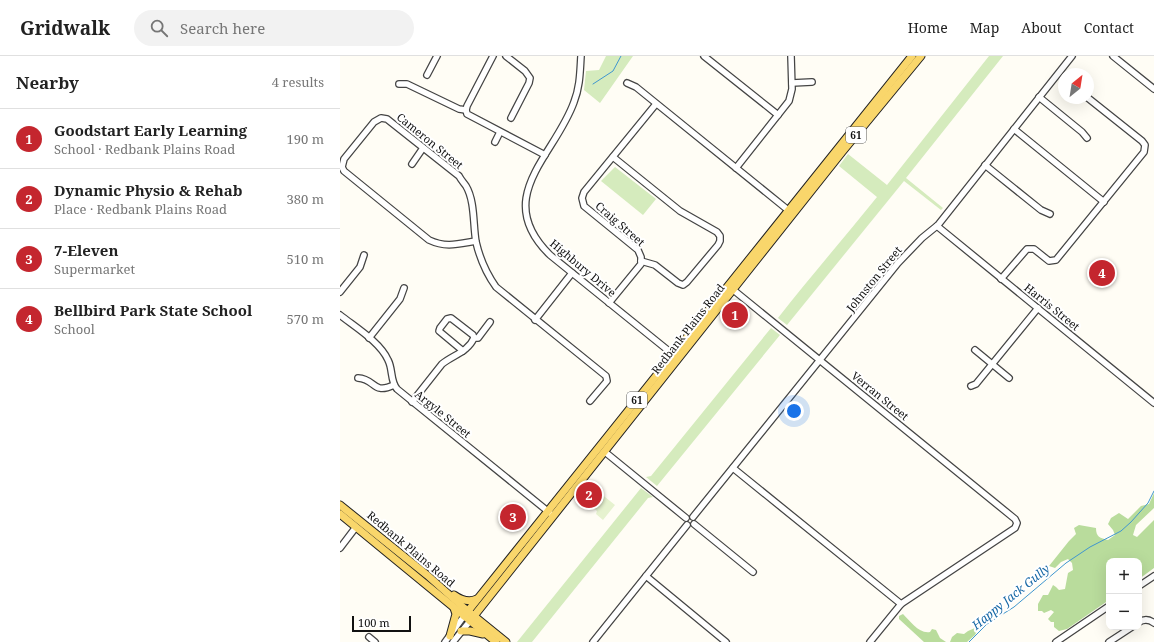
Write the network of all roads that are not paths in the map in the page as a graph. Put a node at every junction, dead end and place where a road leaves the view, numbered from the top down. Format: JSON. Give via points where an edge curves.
{"nodes":[{"id":1,"x":437,"y":56,"type":"edge"},
{"id":2,"x":493,"y":56,"type":"edge"},
{"id":3,"x":506,"y":56,"type":"edge"},
{"id":4,"x":580,"y":56,"type":"edge"},
{"id":5,"x":704,"y":56,"type":"edge"},
{"id":6,"x":791,"y":56,"type":"edge"},
{"id":7,"x":912,"y":56,"type":"edge"},
{"id":8,"x":921,"y":56,"type":"edge"},
{"id":9,"x":1072,"y":56,"type":"edge"},
{"id":10,"x":1113,"y":56,"type":"edge"},
{"id":11,"x":1063,"y":68,"type":"edge"},
{"id":12,"x":1058,"y":74,"type":"edge"},
{"id":13,"x":427,"y":75,"type":"dead end"},
{"id":14,"x":812,"y":82,"type":"dead end"},
{"id":15,"x":626,"y":83,"type":"dead end"},
{"id":16,"x":792,"y":83,"type":"junction"},
{"id":17,"x":399,"y":84,"type":"dead end"},
{"id":18,"x":1154,"y":89,"type":"edge"},
{"id":19,"x":1039,"y":97,"type":"junction"},
{"id":20,"x":1094,"y":103,"type":"edge"},
{"id":21,"x":656,"y":104,"type":"junction"},
{"id":22,"x":466,"y":110,"type":"junction"},
{"id":23,"x":778,"y":115,"type":"junction"},
{"id":24,"x":511,"y":118,"type":"dead end"},
{"id":25,"x":1014,"y":129,"type":"junction"},
{"id":26,"x":500,"y":132,"type":"junction"},
{"id":27,"x":1086,"y":138,"type":"dead end"},
{"id":28,"x":495,"y":142,"type":"dead end"},
{"id":29,"x":423,"y":148,"type":"junction"},
{"id":30,"x":545,"y":155,"type":"junction"},
{"id":31,"x":613,"y":157,"type":"junction"},
{"id":32,"x":412,"y":164,"type":"dead end"},
{"id":33,"x":985,"y":165,"type":"junction"},
{"id":34,"x":736,"y":168,"type":"junction"},
{"id":35,"x":1104,"y":202,"type":"junction"},
{"id":36,"x":788,"y":210,"type":"junction"},
{"id":37,"x":1050,"y":214,"type":"dead end"},
{"id":38,"x":937,"y":226,"type":"junction"},
{"id":39,"x":476,"y":241,"type":"junction"},
{"id":40,"x":364,"y":255,"type":"dead end"},
{"id":41,"x":641,"y":261,"type":"junction"},
{"id":42,"x":572,"y":273,"type":"junction"},
{"id":43,"x":1001,"y":279,"type":"junction"},
{"id":44,"x":731,"y":287,"type":"junction"},
{"id":45,"x":404,"y":288,"type":"dead end"},
{"id":46,"x":340,"y":292,"type":"edge"},
{"id":47,"x":609,"y":303,"type":"junction"},
{"id":48,"x":1038,"y":308,"type":"junction"},
{"id":49,"x":340,"y":315,"type":"edge"},
{"id":50,"x":535,"y":320,"type":"junction"},
{"id":51,"x":490,"y":322,"type":"dead end"},
{"id":52,"x":369,"y":338,"type":"junction"},
{"id":53,"x":474,"y":338,"type":"junction"},
{"id":54,"x":975,"y":350,"type":"dead end"},
{"id":55,"x":463,"y":351,"type":"junction"},
{"id":56,"x":676,"y":356,"type":"junction"},
{"id":57,"x":820,"y":360,"type":"junction"},
{"id":58,"x":992,"y":364,"type":"junction"},
{"id":59,"x":358,"y":378,"type":"dead end"},
{"id":60,"x":1009,"y":378,"type":"dead end"},
{"id":61,"x":394,"y":385,"type":"junction"},
{"id":62,"x":970,"y":386,"type":"dead end"},
{"id":63,"x":590,"y":401,"type":"dead end"},
{"id":64,"x":412,"y":402,"type":"junction"},
{"id":65,"x":1154,"y":403,"type":"edge"},
{"id":66,"x":603,"y":449,"type":"junction"},
{"id":67,"x":733,"y":468,"type":"junction"},
{"id":68,"x":340,"y":505,"type":"edge"},
{"id":69,"x":340,"y":514,"type":"edge"},
{"id":70,"x":551,"y":514,"type":"junction"},
{"id":71,"x":693,"y":517,"type":"junction"},
{"id":72,"x":686,"y":518,"type":"junction"},
{"id":73,"x":694,"y":524,"type":"junction"},
{"id":74,"x":687,"y":525,"type":"junction"},
{"id":75,"x":356,"y":527,"type":"junction"},
{"id":76,"x":532,"y":543,"type":"junction"},
{"id":77,"x":340,"y":548,"type":"edge"},
{"id":78,"x":508,"y":562,"type":"junction"},
{"id":79,"x":753,"y":572,"type":"dead end"},
{"id":80,"x":646,"y":576,"type":"junction"},
{"id":81,"x":1154,"y":576,"type":"edge"},
{"id":82,"x":432,"y":580,"type":"junction"},
{"id":83,"x":1142,"y":584,"type":"edge"},
{"id":84,"x":478,"y":598,"type":"junction"},
{"id":85,"x":901,"y":604,"type":"junction"},
{"id":86,"x":454,"y":608,"type":"junction"},
{"id":87,"x":1106,"y":608,"type":"edge"},
{"id":88,"x":469,"y":616,"type":"junction"},
{"id":89,"x":1142,"y":621,"type":"edge"},
{"id":90,"x":1154,"y":623,"type":"edge"},
{"id":91,"x":1127,"y":630,"type":"edge"},
{"id":92,"x":461,"y":632,"type":"junction"},
{"id":93,"x":488,"y":635,"type":"junction"},
{"id":94,"x":370,"y":637,"type":"dead end"},
{"id":95,"x":449,"y":640,"type":"edge"},
{"id":96,"x":375,"y":642,"type":"edge"},
{"id":97,"x":496,"y":642,"type":"edge"},
{"id":98,"x":506,"y":642,"type":"edge"},
{"id":99,"x":594,"y":642,"type":"edge"},
{"id":100,"x":726,"y":642,"type":"edge"},
{"id":101,"x":870,"y":642,"type":"edge"},
{"id":102,"x":1056,"y":642,"type":"edge"},
{"id":103,"x":1109,"y":642,"type":"edge"}],
"edges":[{"from":1,"to":13,"type":"street"},
{"from":2,"to":22,"type":"street"},
{"from":3,"to":24,"type":"street","via":[[530,78]]},
{"from":4,"to":30,"type":"street","name":"Highbury Drive","via":[[580,78],[574,102]]},
{"from":5,"to":23,"type":"street"},
{"from":6,"to":16,"type":"street"},
{"from":7,"to":36,"type":"main road","name":"Redbank Plains Road","number":"61"},
{"from":8,"to":44,"type":"main road","name":"Redbank Plains Road","number":"61"},
{"from":9,"to":11,"type":"street","name":"Johnston Street"},
{"from":10,"to":18,"type":"street"},
{"from":12,"to":19,"type":"street","name":"Johnston Street"},
{"from":14,"to":16,"type":"street"},
{"from":15,"to":21,"type":"street","via":[[636,87]]},
{"from":16,"to":23,"type":"street","via":[[789,101]]},
{"from":17,"to":22,"type":"street","via":[[407,84],[458,110]]},
{"from":19,"to":25,"type":"street","name":"Johnston Street"},
{"from":19,"to":27,"type":"street"},
{"from":20,"to":35,"type":"street","via":[[1142,141],[1145,149]]},
{"from":21,"to":31,"type":"street","name":"Craig Street"},
{"from":21,"to":34,"type":"street"},
{"from":22,"to":26,"type":"street","via":[[470,116]]},
{"from":23,"to":34,"type":"street"},
{"from":25,"to":33,"type":"street","name":"Johnston Street"},
{"from":25,"to":35,"type":"street"},
{"from":26,"to":28,"type":"street"},
{"from":26,"to":30,"type":"street"},
{"from":29,"to":32,"type":"street"},
{"from":29,"to":39,"type":"street","name":"Cameron Street","via":[[459,176],[467,187]]},
{"from":29,"to":39,"type":"street","name":"Cameron Street","via":[[387,119],[381,118],[374,122],[344,159],[342,167],[429,240],[439,245]]},
{"from":30,"to":42,"type":"street","name":"Highbury Drive","via":[[534,172],[527,192],[530,229],[540,246]]},
{"from":31,"to":41,"type":"street","name":"Craig Street","via":[[584,192],[584,206],[638,250],[642,257]]},
{"from":31,"to":41,"type":"street","via":[[680,211],[713,229],[720,236],[718,245],[683,285],[655,265]]},
{"from":33,"to":37,"type":"street","via":[[1041,210]]},
{"from":33,"to":38,"type":"street","name":"Johnston Street"},
{"from":34,"to":36,"type":"street"},
{"from":35,"to":43,"type":"street","via":[[1056,260],[1049,261],[1034,249],[1027,248]]},
{"from":36,"to":44,"type":"main road","name":"Redbank Plains Road","number":"61"},
{"from":38,"to":43,"type":"street","name":"Harris Street"},
{"from":38,"to":57,"type":"street","name":"Johnston Street","via":[[912,248]]},
{"from":39,"to":50,"type":"street","name":"Cameron Street","via":[[486,272],[496,287]]},
{"from":40,"to":46,"type":"street","via":[[360,267]]},
{"from":41,"to":47,"type":"street","name":"Craig Street"},
{"from":42,"to":47,"type":"street","name":"Highbury Drive"},
{"from":42,"to":50,"type":"street"},
{"from":43,"to":48,"type":"street","name":"Harris Street"},
{"from":44,"to":56,"type":"main road","name":"Redbank Plains Road","number":"61"},
{"from":44,"to":57,"type":"street","name":"Verran Street"},
{"from":45,"to":52,"type":"street","via":[[400,299]]},
{"from":47,"to":56,"type":"street","name":"Highbury Drive"},
{"from":48,"to":58,"type":"street"},
{"from":48,"to":65,"type":"street","name":"Harris Street"},
{"from":49,"to":52,"type":"street"},
{"from":50,"to":63,"type":"street","name":"Cameron Street","via":[[606,376],[607,381]]},
{"from":51,"to":53,"type":"street","via":[[478,338]]},
{"from":52,"to":61,"type":"street","via":[[389,360]]},
{"from":53,"to":55,"type":"street"},
{"from":53,"to":55,"type":"street","via":[[451,318],[447,319],[439,331]]},
{"from":54,"to":58,"type":"street"},
{"from":55,"to":64,"type":"street","via":[[442,364]]},
{"from":56,"to":66,"type":"main road","name":"Redbank Plains Road","number":"61"},
{"from":56,"to":66,"type":"main road","name":"Redbank Plains Road","number":"61","via":[[620,432],[616,433]]},
{"from":57,"to":67,"type":"street","name":"Johnston Street"},
{"from":57,"to":85,"type":"street","name":"Verran Street","via":[[1009,514],[1017,524],[1015,528]]},
{"from":58,"to":60,"type":"street"},
{"from":58,"to":62,"type":"street","via":[[976,384]]},
{"from":59,"to":61,"type":"street","via":[[383,389]]},
{"from":61,"to":64,"type":"street","name":"Argyle Street"},
{"from":64,"to":70,"type":"street","name":"Argyle Street"},
{"from":66,"to":70,"type":"main road","name":"Redbank Plains Road","number":"61"},
{"from":66,"to":72,"type":"street"},
{"from":67,"to":71,"type":"street","name":"Johnston Street"},
{"from":67,"to":85,"type":"street"},
{"from":68,"to":82,"type":"main road","name":"Redbank Plains Road"},
{"from":69,"to":75,"type":"main road","name":"Redbank Plains Road"},
{"from":70,"to":76,"type":"main road","name":"Redbank Plains Road","number":"61"},
{"from":70,"to":78,"type":"main road","name":"Redbank Plains Road","number":"61"},
{"from":71,"to":72,"type":"street"},
{"from":71,"to":73,"type":"street"},
{"from":72,"to":74,"type":"street"},
{"from":73,"to":74,"type":"street"},
{"from":73,"to":79,"type":"street"},
{"from":74,"to":80,"type":"street"},
{"from":75,"to":77,"type":"street"},
{"from":75,"to":86,"type":"main road","name":"Redbank Plains Road"},
{"from":76,"to":78,"type":"main road","via":[[527,544],[514,560]]},
{"from":76,"to":88,"type":"main road","name":"Redbank Plains Road","number":"61"},
{"from":78,"to":84,"type":"main road","name":"Redbank Plains Road","number":"61"},
{"from":80,"to":99,"type":"street"},
{"from":80,"to":100,"type":"street"},
{"from":81,"to":83,"type":"street"},
{"from":82,"to":84,"type":"main road","via":[[463,600],[473,602]]},
{"from":82,"to":88,"type":"main road","name":"Redbank Plains Road"},
{"from":84,"to":88,"type":"main road","name":"Redbank Plains Road","number":"61"},
{"from":85,"to":101,"type":"street"},
{"from":86,"to":88,"type":"main road","name":"Redbank Plains Road"},
{"from":86,"to":95,"type":"main road","via":[[456,614]]},
{"from":87,"to":102,"type":"street"},
{"from":88,"to":92,"type":"street"},
{"from":88,"to":93,"type":"main road"},
{"from":88,"to":95,"type":"street"},
{"from":88,"to":98,"type":"main road"},
{"from":89,"to":90,"type":"street","via":[[1146,619]]},
{"from":91,"to":103,"type":"street"},
{"from":92,"to":93,"type":"main road"},
{"from":92,"to":95,"type":"street"},
{"from":93,"to":97,"type":"main road"},
{"from":94,"to":96,"type":"street"}]}
